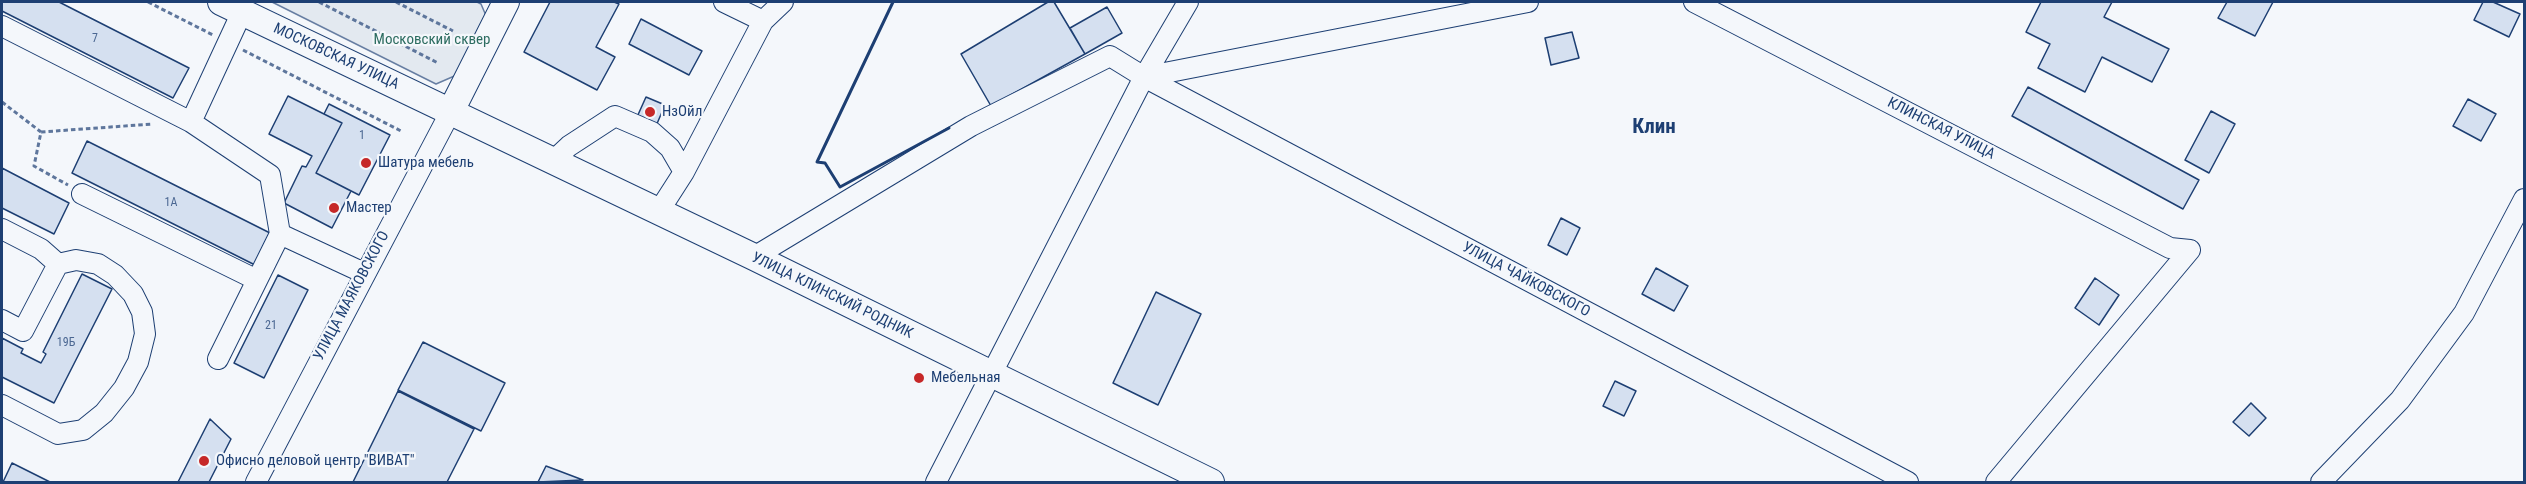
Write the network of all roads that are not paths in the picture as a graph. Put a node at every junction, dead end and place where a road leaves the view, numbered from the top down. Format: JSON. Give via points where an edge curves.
{"nodes":[{"id":1,"x":506,"y":2,"type":"edge"},
{"id":2,"x":724,"y":2,"type":"edge"},
{"id":3,"x":783,"y":2,"type":"edge"},
{"id":4,"x":1188,"y":2,"type":"edge"},
{"id":5,"x":1528,"y":2,"type":"edge"},
{"id":6,"x":1694,"y":2,"type":"edge"},
{"id":7,"x":231,"y":7,"type":"edge"},
{"id":8,"x":763,"y":21,"type":"junction"},
{"id":9,"x":2,"y":26,"type":"edge"},
{"id":10,"x":1144,"y":77,"type":"junction"},
{"id":11,"x":451,"y":111,"type":"junction"},
{"id":12,"x":191,"y":122,"type":"junction"},
{"id":13,"x":554,"y":160,"type":"junction"},
{"id":14,"x":684,"y":172,"type":"junction"},
{"id":15,"x":82,"y":194,"type":"road end"},
{"id":16,"x":2524,"y":199,"type":"edge"},
{"id":17,"x":659,"y":212,"type":"junction"},
{"id":18,"x":2,"y":229,"type":"edge"},
{"id":19,"x":280,"y":234,"type":"junction"},
{"id":20,"x":754,"y":257,"type":"junction"},
{"id":21,"x":58,"y":264,"type":"junction"},
{"id":22,"x":364,"y":273,"type":"junction"},
{"id":23,"x":256,"y":279,"type":"junction"},
{"id":24,"x":2,"y":320,"type":"edge"},
{"id":25,"x":218,"y":359,"type":"dead end"},
{"id":26,"x":990,"y":375,"type":"junction"},
{"id":27,"x":2,"y":405,"type":"edge"},
{"id":28,"x":259,"y":482,"type":"edge"},
{"id":29,"x":936,"y":483,"type":"edge"},
{"id":30,"x":1211,"y":483,"type":"edge"},
{"id":31,"x":1908,"y":483,"type":"edge"},
{"id":32,"x":1995,"y":483,"type":"edge"},
{"id":33,"x":2320,"y":483,"type":"edge"}],
"edges":[{"from":1,"to":11,"type":"main road"},
{"from":2,"to":8,"type":"street"},
{"from":3,"to":8,"type":"street"},
{"from":4,"to":10,"type":"street"},
{"from":5,"to":10,"type":"street"},
{"from":6,"to":32,"type":"street","name":"КЛИНСКАЯ УЛИЦА","via":[[2170,248],[2190,250]]},
{"from":7,"to":11,"type":"main road","name":"МОСКОВСКАЯ УЛИЦА"},
{"from":7,"to":12,"type":"street","via":[[226,42]]},
{"from":8,"to":14,"type":"street"},
{"from":9,"to":12,"type":"street"},
{"from":10,"to":20,"type":"street","name":"УЛИЦА ЧАЙКОВСКОГО","via":[[1110,56],[971,126]]},
{"from":10,"to":26,"type":"street"},
{"from":10,"to":31,"type":"street","name":"УЛИЦА ЧАЙКОВСКОГО"},
{"from":11,"to":13,"type":"main road","name":"УЛИЦА КЛИНСКИЙ РОДНИК"},
{"from":11,"to":22,"type":"street","name":"УЛИЦА МАЯКОВСКОГО"},
{"from":12,"to":19,"type":"street","via":[[270,175]]},
{"from":13,"to":14,"type":"street","via":[[568,146],[615,116],[652,132],[670,148]]},
{"from":13,"to":17,"type":"main road","name":"УЛИЦА КЛИНСКИЙ РОДНИК"},
{"from":14,"to":17,"type":"street"},
{"from":15,"to":23,"type":"street"},
{"from":16,"to":33,"type":"street","via":[[2464,313],[2400,400]]},
{"from":17,"to":20,"type":"main road","name":"УЛИЦА КЛИНСКИЙ РОДНИК"},
{"from":18,"to":21,"type":"street","via":[[41,249]]},
{"from":19,"to":22,"type":"street"},
{"from":19,"to":23,"type":"street"},
{"from":20,"to":26,"type":"main road","name":"УЛИЦА КЛИНСКИЙ РОДНИК"},
{"from":21,"to":24,"type":"street","via":[[23,331]]},
{"from":21,"to":27,"type":"street","via":[[76,260],[98,264],[133,294],[142,312],[145,334],[138,362],[111,405],[83,430],[58,434]]},
{"from":22,"to":28,"type":"street","name":"УЛИЦА МАЯКОВСКОГО"},
{"from":23,"to":25,"type":"street"},
{"from":26,"to":29,"type":"street"},
{"from":26,"to":30,"type":"main road","name":"УЛИЦА КЛИНСКИЙ РОДНИК"}]}
